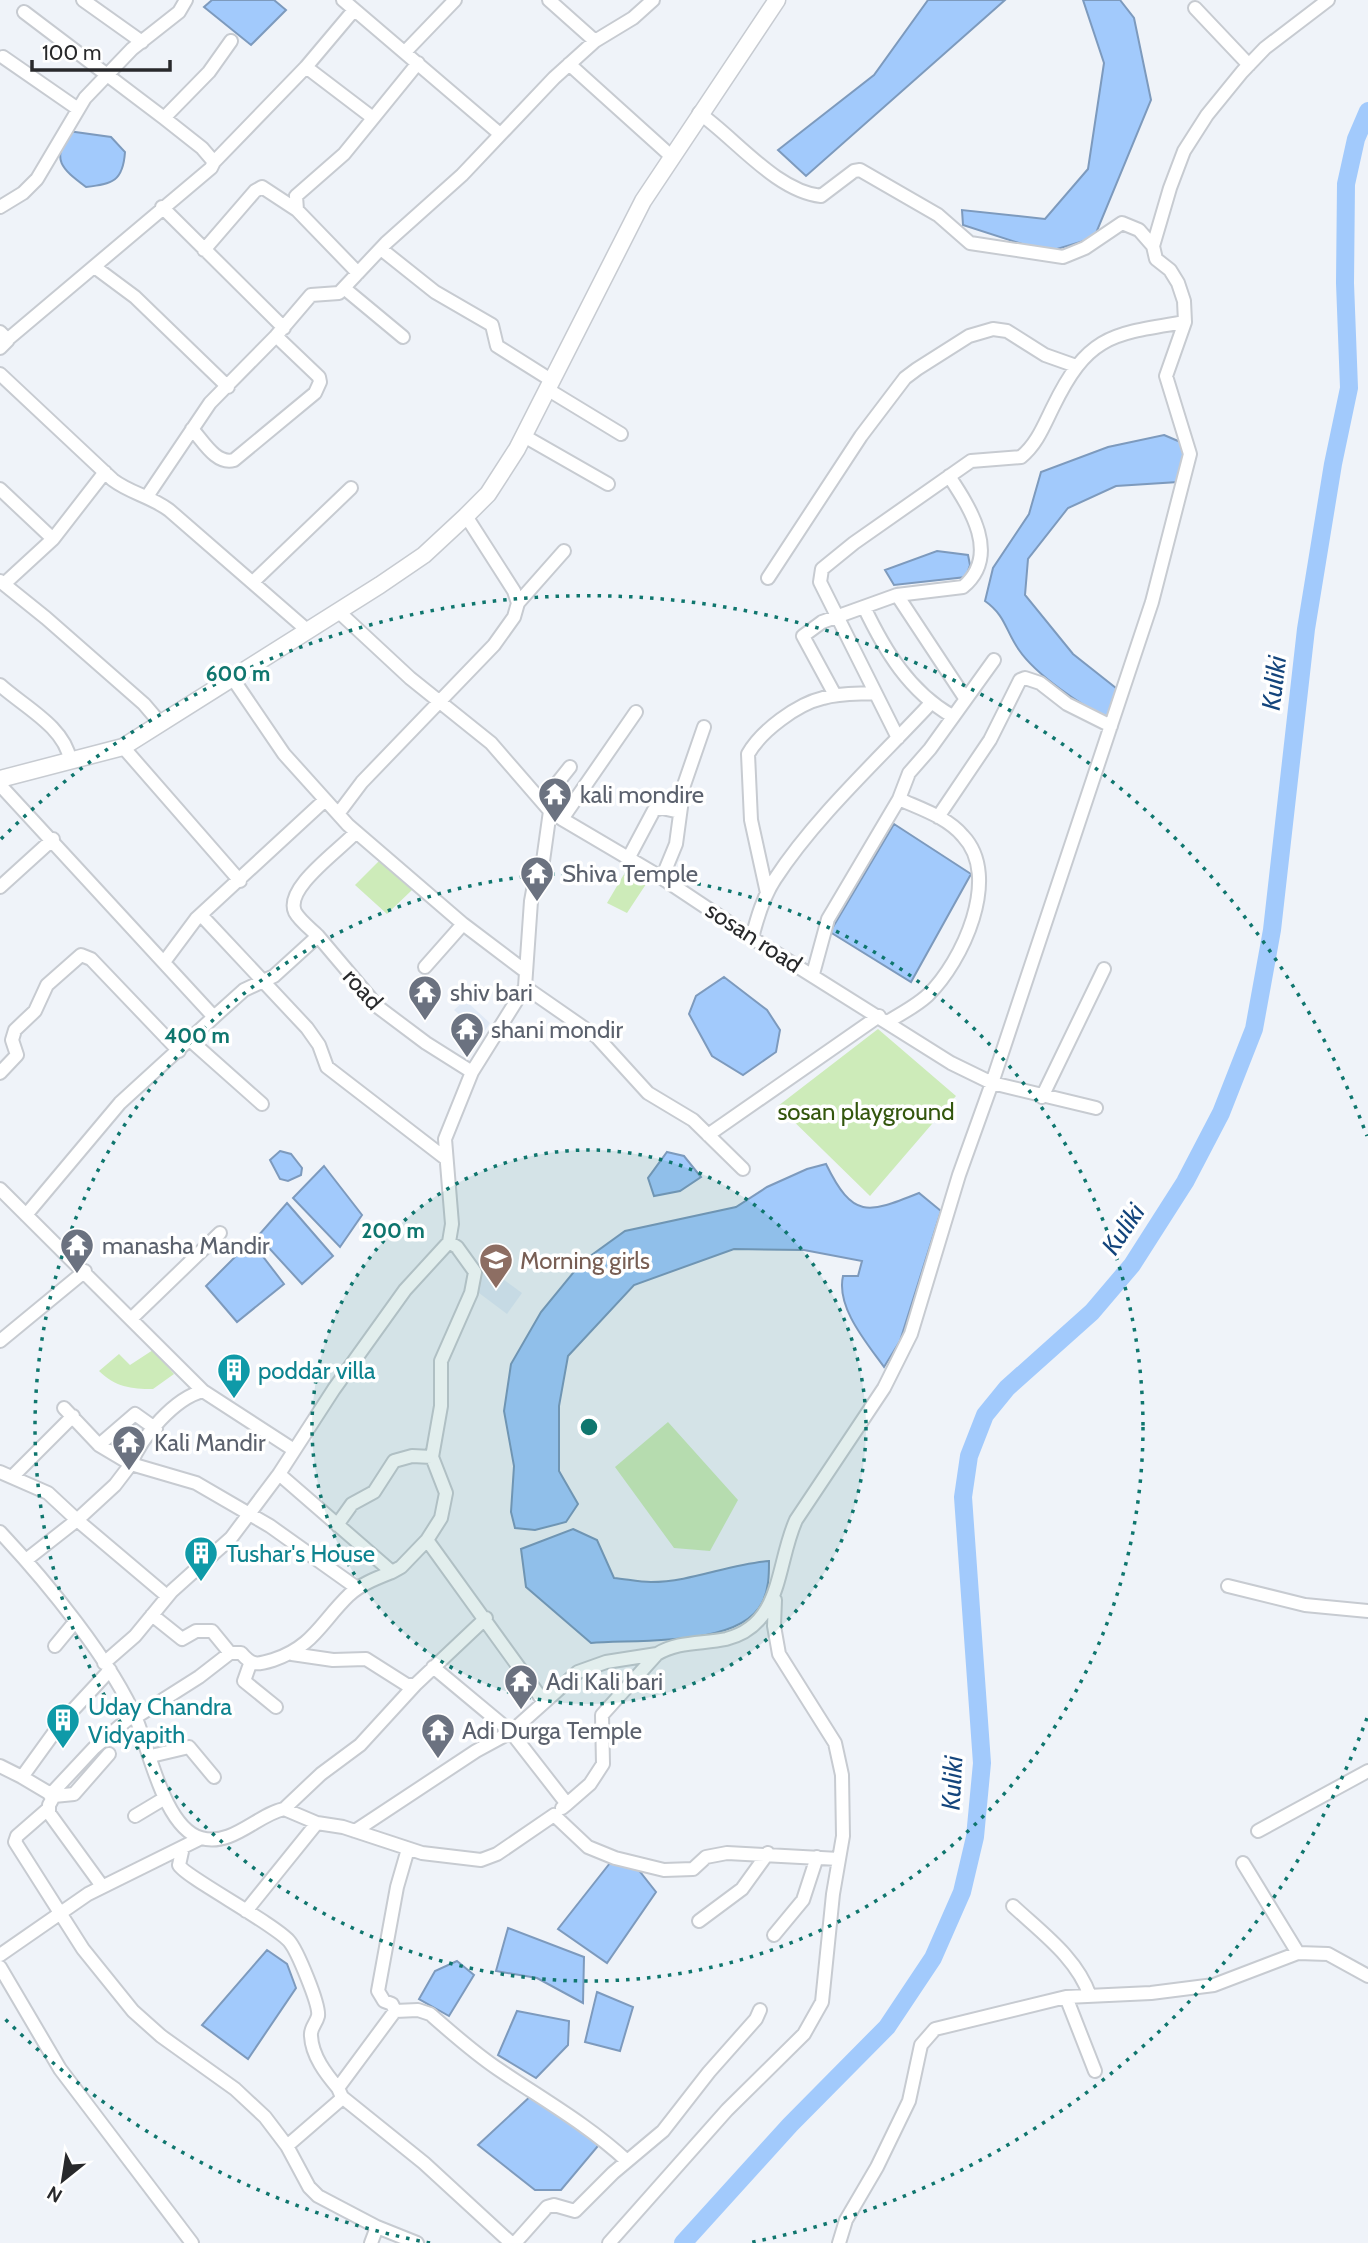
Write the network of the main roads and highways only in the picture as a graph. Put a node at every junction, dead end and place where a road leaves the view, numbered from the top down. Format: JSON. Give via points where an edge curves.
{"nodes":[{"id":1,"x":777,"y":0,"type":"edge"},
{"id":2,"x":0,"y":779,"type":"edge"}],
"edges":[{"from":1,"to":2,"type":"main road","via":[[643,201],[503,474],[466,516],[424,555],[123,747]]}]}
